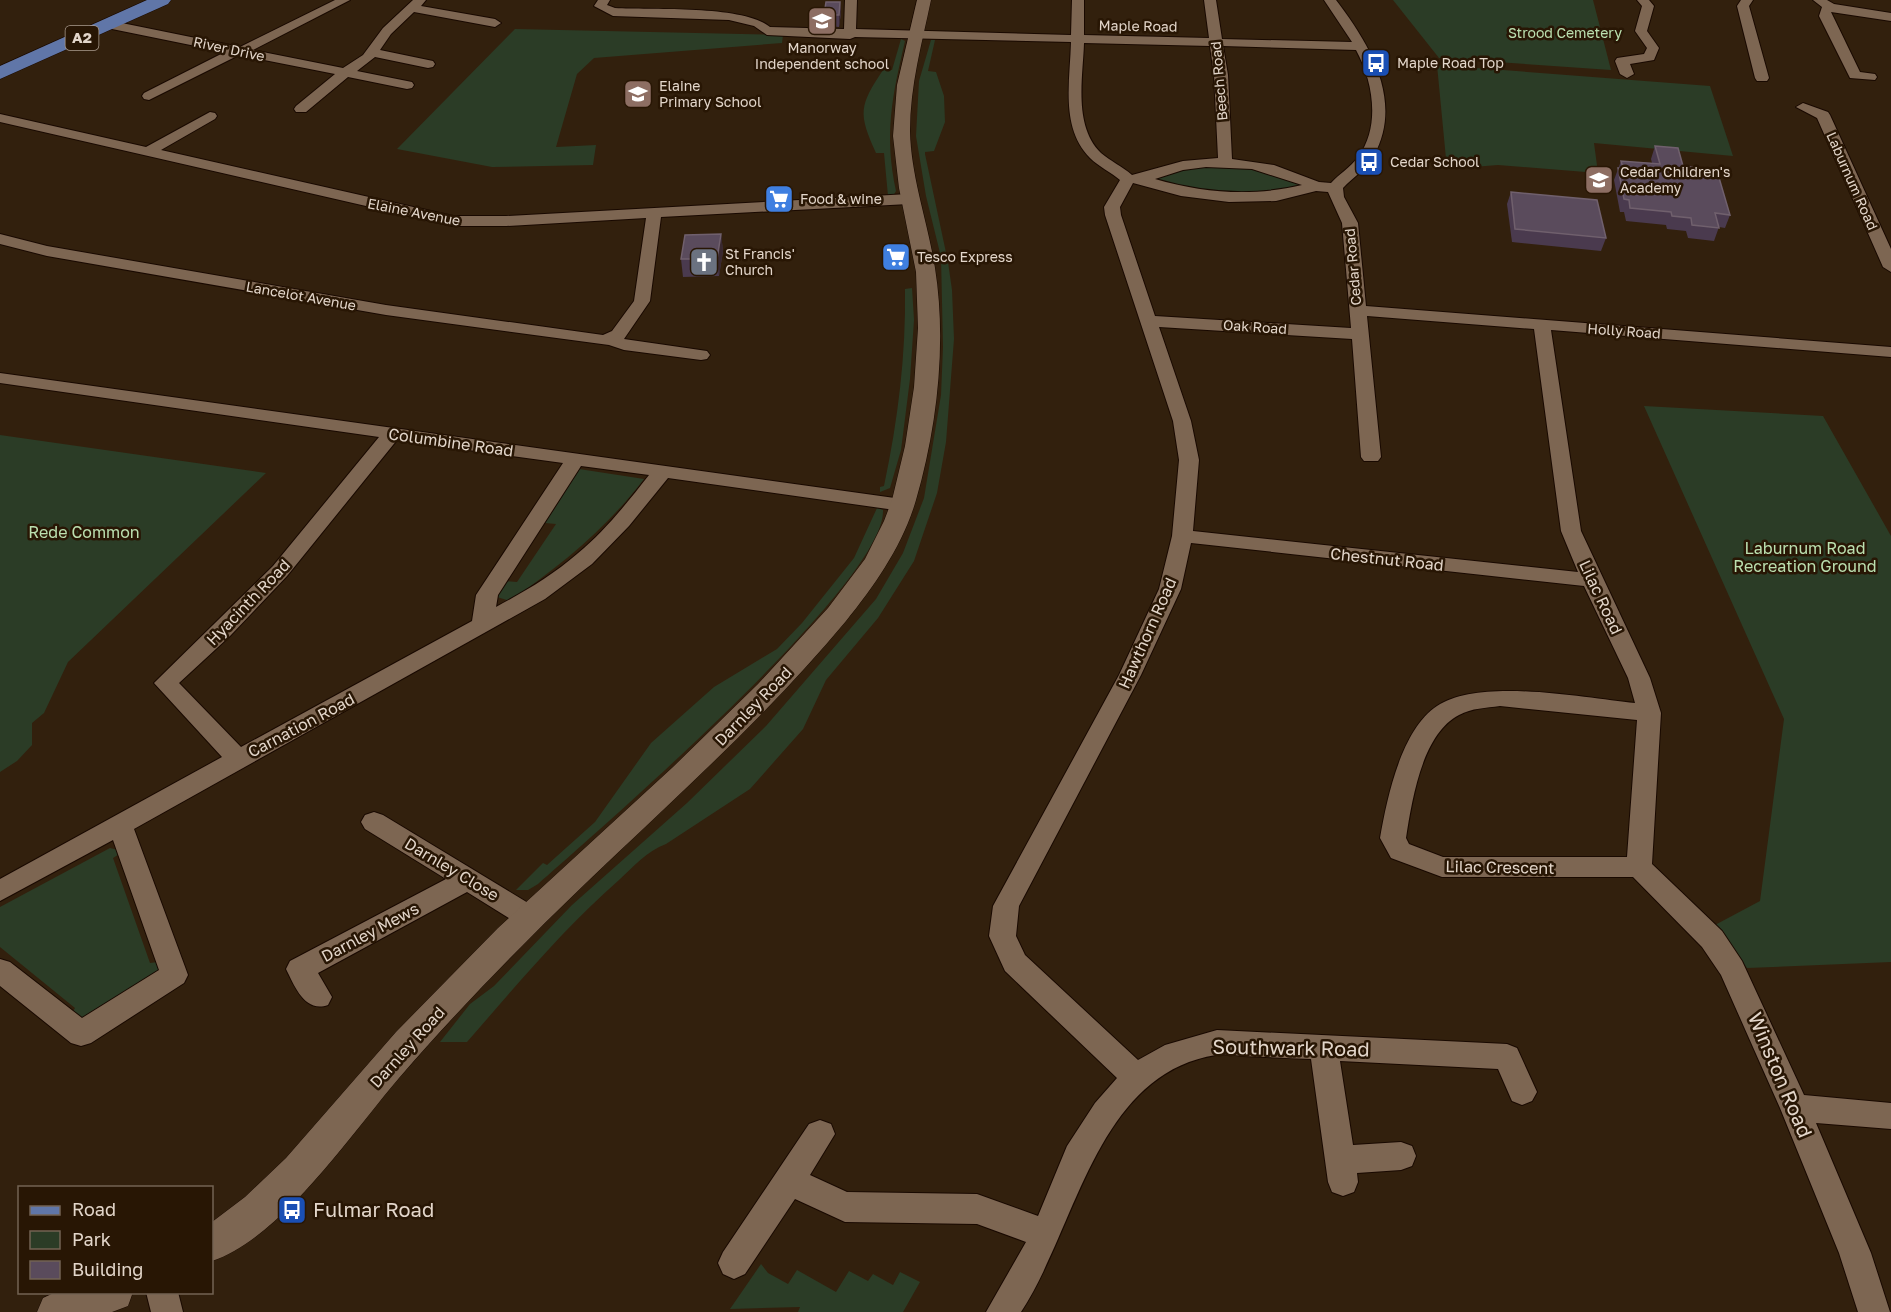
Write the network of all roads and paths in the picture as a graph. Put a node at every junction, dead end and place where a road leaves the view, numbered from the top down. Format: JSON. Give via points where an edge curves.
{"nodes":[{"id":1,"x":162,"y":0,"type":"edge"},
{"id":2,"x":344,"y":0,"type":"edge"},
{"id":3,"x":604,"y":0,"type":"edge"},
{"id":4,"x":737,"y":0,"type":"edge"},
{"id":5,"x":851,"y":0,"type":"edge"},
{"id":6,"x":924,"y":0,"type":"edge"},
{"id":7,"x":1078,"y":0,"type":"edge"},
{"id":8,"x":1210,"y":0,"type":"edge"},
{"id":9,"x":1330,"y":0,"type":"edge"},
{"id":10,"x":1643,"y":0,"type":"edge"},
{"id":11,"x":1747,"y":0,"type":"edge"},
{"id":12,"x":1825,"y":3,"type":"edge"},
{"id":13,"x":416,"y":4,"type":"edge"},
{"id":14,"x":729,"y":16,"type":"junction"},
{"id":15,"x":1891,"y":17,"type":"edge"},
{"id":16,"x":495,"y":23,"type":"dead end"},
{"id":17,"x":112,"y":25,"type":"junction"},
{"id":18,"x":850,"y":35,"type":"junction"},
{"id":19,"x":916,"y":36,"type":"junction"},
{"id":20,"x":1078,"y":40,"type":"junction"},
{"id":21,"x":1216,"y":43,"type":"junction"},
{"id":22,"x":1359,"y":46,"type":"junction"},
{"id":23,"x":240,"y":51,"type":"junction"},
{"id":24,"x":374,"y":53,"type":"junction"},
{"id":25,"x":428,"y":64,"type":"dead end"},
{"id":26,"x":346,"y":72,"type":"junction"},
{"id":27,"x":0,"y":73,"type":"edge"},
{"id":28,"x":1627,"y":74,"type":"dead end"},
{"id":29,"x":1870,"y":76,"type":"dead end"},
{"id":30,"x":1762,"y":78,"type":"dead end"},
{"id":31,"x":407,"y":85,"type":"dead end"},
{"id":32,"x":148,"y":96,"type":"dead end"},
{"id":33,"x":1803,"y":107,"type":"dead end"},
{"id":34,"x":301,"y":109,"type":"dead end"},
{"id":35,"x":210,"y":116,"type":"dead end"},
{"id":36,"x":0,"y":118,"type":"edge"},
{"id":37,"x":148,"y":152,"type":"junction"},
{"id":38,"x":1225,"y":163,"type":"junction"},
{"id":39,"x":1134,"y":179,"type":"junction"},
{"id":40,"x":1316,"y":186,"type":"junction"},
{"id":41,"x":1335,"y":188,"type":"junction"},
{"id":42,"x":909,"y":199,"type":"junction"},
{"id":43,"x":654,"y":213,"type":"junction"},
{"id":44,"x":0,"y":239,"type":"edge"},
{"id":45,"x":1891,"y":267,"type":"edge"},
{"id":46,"x":1357,"y":310,"type":"junction"},
{"id":47,"x":1149,"y":321,"type":"junction"},
{"id":48,"x":1542,"y":325,"type":"junction"},
{"id":49,"x":1360,"y":334,"type":"junction"},
{"id":50,"x":608,"y":340,"type":"junction"},
{"id":51,"x":1891,"y":351,"type":"edge"},
{"id":52,"x":700,"y":355,"type":"dead end"},
{"id":53,"x":0,"y":378,"type":"edge"},
{"id":54,"x":392,"y":433,"type":"junction"},
{"id":55,"x":1371,"y":457,"type":"dead end"},
{"id":56,"x":575,"y":460,"type":"junction"},
{"id":57,"x":663,"y":471,"type":"junction"},
{"id":58,"x":902,"y":505,"type":"junction"},
{"id":59,"x":1182,"y":536,"type":"junction"},
{"id":60,"x":1592,"y":580,"type":"junction"},
{"id":61,"x":482,"y":626,"type":"junction"},
{"id":62,"x":1649,"y":713,"type":"junction"},
{"id":63,"x":238,"y":758,"type":"junction"},
{"id":64,"x":374,"y":822,"type":"dead end"},
{"id":65,"x":120,"y":825,"type":"junction"},
{"id":66,"x":1640,"y":867,"type":"junction"},
{"id":67,"x":469,"y":879,"type":"junction"},
{"id":68,"x":0,"y":891,"type":"edge"},
{"id":69,"x":529,"y":917,"type":"junction"},
{"id":70,"x":0,"y":970,"type":"edge"},
{"id":71,"x":318,"y":997,"type":"dead end"},
{"id":72,"x":1324,"y":1048,"type":"junction"},
{"id":73,"x":1136,"y":1077,"type":"junction"},
{"id":74,"x":1522,"y":1092,"type":"dead end"},
{"id":75,"x":1795,"y":1108,"type":"junction"},
{"id":76,"x":1891,"y":1116,"type":"edge"},
{"id":77,"x":820,"y":1134,"type":"dead end"},
{"id":78,"x":1401,"y":1156,"type":"dead end"},
{"id":79,"x":790,"y":1181,"type":"junction"},
{"id":80,"x":1046,"y":1234,"type":"junction"},
{"id":81,"x":213,"y":1242,"type":"edge"},
{"id":82,"x":734,"y":1263,"type":"dead end"},
{"id":83,"x":111,"y":1294,"type":"edge"},
{"id":84,"x":162,"y":1294,"type":"edge"},
{"id":85,"x":57,"y":1312,"type":"edge"},
{"id":86,"x":167,"y":1312,"type":"edge"},
{"id":87,"x":1002,"y":1312,"type":"edge"},
{"id":88,"x":1874,"y":1312,"type":"edge"}],
"edges":[{"from":1,"to":17,"type":"main road","number":"A2"},
{"from":2,"to":23,"type":"street"},
{"from":3,"to":14,"type":"street","name":"Maple Road","via":[[600,6],[614,12]]},
{"from":4,"to":14,"type":"street"},
{"from":5,"to":18,"type":"street"},
{"from":6,"to":19,"type":"street","name":"Darnley Road"},
{"from":7,"to":20,"type":"street"},
{"from":8,"to":21,"type":"street","name":"Beech Road"},
{"from":9,"to":22,"type":"street"},
{"from":10,"to":28,"type":"street","via":[[1648,6],[1641,31],[1653,48],[1649,57],[1622,61]]},
{"from":11,"to":30,"type":"street","via":[[1743,6]]},
{"from":12,"to":15,"type":"street"},
{"from":12,"to":29,"type":"street","via":[[1825,16],[1855,75]]},
{"from":13,"to":16,"type":"street"},
{"from":13,"to":24,"type":"street","via":[[380,39]]},
{"from":14,"to":18,"type":"street","name":"Maple Road","via":[[758,23],[767,31]]},
{"from":17,"to":23,"type":"street","name":"River Drive"},
{"from":17,"to":27,"type":"main road","number":"A2"},
{"from":18,"to":19,"type":"street","name":"Maple Road"},
{"from":19,"to":20,"type":"street","name":"Maple Road"},
{"from":19,"to":42,"type":"street","name":"Darnley Road","via":[[903,102],[902,136]]},
{"from":20,"to":21,"type":"street","name":"Maple Road"},
{"from":20,"to":39,"type":"street","via":[[1080,131],[1097,156]]},
{"from":21,"to":22,"type":"street","name":"Maple Road"},
{"from":21,"to":38,"type":"street","name":"Beech Road"},
{"from":22,"to":41,"type":"street","via":[[1377,82],[1380,115],[1366,157]]},
{"from":23,"to":26,"type":"street","name":"River Drive"},
{"from":23,"to":32,"type":"street"},
{"from":24,"to":25,"type":"street"},
{"from":24,"to":26,"type":"street"},
{"from":26,"to":31,"type":"street","name":"River Drive"},
{"from":26,"to":34,"type":"street"},
{"from":33,"to":45,"type":"street","name":"Laburnum Road","via":[[1822,115]]},
{"from":35,"to":37,"type":"street"},
{"from":36,"to":37,"type":"street","name":"Elaine Avenue"},
{"from":37,"to":43,"type":"street","name":"Elaine Avenue","via":[[453,221]]},
{"from":38,"to":39,"type":"street","via":[[1186,165]]},
{"from":38,"to":40,"type":"street","via":[[1275,170]]},
{"from":39,"to":40,"type":"street","via":[[1181,191],[1229,197],[1276,196]]},
{"from":39,"to":47,"type":"street","name":"Hawthorn Road","via":[[1112,207]]},
{"from":40,"to":41,"type":"street"},
{"from":41,"to":46,"type":"street","name":"Cedar Road","via":[[1350,223]]},
{"from":42,"to":43,"type":"street","name":"Elaine Avenue"},
{"from":42,"to":58,"type":"street","name":"Darnley Road","via":[[926,269],[928,303],[921,428]]},
{"from":43,"to":50,"type":"street","via":[[642,302],[623,330]]},
{"from":44,"to":50,"type":"street","name":"Lancelot Avenue","via":[[47,251],[386,310]]},
{"from":46,"to":48,"type":"street","name":"Holly Road"},
{"from":46,"to":49,"type":"street","name":"Cedar Road"},
{"from":47,"to":49,"type":"street","name":"Oak Road"},
{"from":47,"to":59,"type":"street","name":"Hawthorn Road","via":[[1182,421],[1189,460]]},
{"from":48,"to":51,"type":"street","name":"Holly Road"},
{"from":48,"to":60,"type":"street","name":"Lilac Road","via":[[1571,531]]},
{"from":49,"to":55,"type":"street","name":"Cedar Road"},
{"from":50,"to":52,"type":"street","name":"Lancelot Avenue"},
{"from":53,"to":54,"type":"street","name":"Columbine Road"},
{"from":54,"to":56,"type":"street","name":"Columbine Road"},
{"from":54,"to":63,"type":"street","name":"Hyacinth Road","via":[[280,571],[165,683]]},
{"from":56,"to":57,"type":"street","name":"Columbine Road"},
{"from":56,"to":61,"type":"street","via":[[487,595]]},
{"from":57,"to":58,"type":"street","name":"Columbine Road"},
{"from":57,"to":61,"type":"street","name":"Carnation Road","via":[[622,522],[585,559],[537,594]]},
{"from":58,"to":69,"type":"street","name":"Darnley Road","via":[[878,560],[847,603],[775,686],[689,771]]},
{"from":59,"to":60,"type":"street","name":"Chestnut Road"},
{"from":59,"to":73,"type":"street","name":"Hawthorn Road","via":[[1170,589],[1130,675],[1006,906],[1001,924],[1002,942],[1015,963]]},
{"from":60,"to":62,"type":"street","name":"Lilac Road","via":[[1639,678]]},
{"from":61,"to":63,"type":"street","name":"Carnation Road"},
{"from":62,"to":66,"type":"street","name":"Lilac Road"},
{"from":62,"to":66,"type":"street","name":"Lilac Crescent","via":[[1500,698],[1456,707],[1440,717],[1419,748],[1410,768],[1393,838],[1400,851],[1442,867]]},
{"from":63,"to":65,"type":"street","name":"Carnation Road"},
{"from":64,"to":67,"type":"street","name":"Darnley Close"},
{"from":65,"to":68,"type":"street","name":"Carnation Road"},
{"from":65,"to":70,"type":"street","via":[[174,975],[81,1034]]},
{"from":66,"to":75,"type":"street","name":"Winston Road","via":[[1712,939],[1732,969]]},
{"from":67,"to":69,"type":"street","name":"Darnley Close"},
{"from":67,"to":71,"type":"street","name":"Darnley Mews","via":[[300,969]]},
{"from":69,"to":81,"type":"street","name":"Darnley Road","via":[[377,1078],[284,1185],[232,1231]]},
{"from":72,"to":73,"type":"street","name":"Southwark Road","via":[[1217,1042],[1175,1054]]},
{"from":72,"to":74,"type":"street","name":"Southwark Road","via":[[1507,1057]]},
{"from":72,"to":78,"type":"street","via":[[1341,1171]]},
{"from":73,"to":80,"type":"street","name":"Southwark Road","via":[[1078,1156]]},
{"from":75,"to":76,"type":"street"},
{"from":75,"to":88,"type":"street","name":"Winston Road"},
{"from":77,"to":79,"type":"street"},
{"from":79,"to":80,"type":"street","via":[[844,1207],[977,1209]]},
{"from":79,"to":82,"type":"street"},
{"from":80,"to":87,"type":"street","name":"Southwark Road"},
{"from":83,"to":85,"type":"street"},
{"from":84,"to":86,"type":"street"}]}
